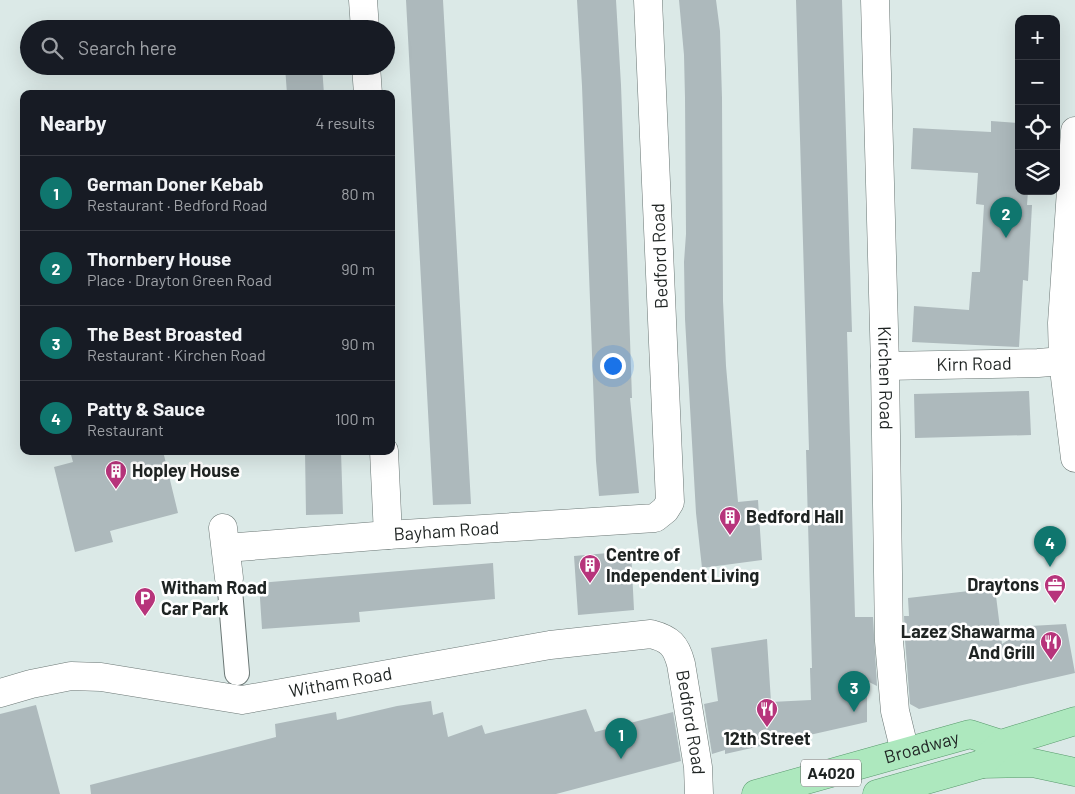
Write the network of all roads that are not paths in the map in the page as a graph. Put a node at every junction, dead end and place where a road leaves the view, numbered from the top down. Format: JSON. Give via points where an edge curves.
{"nodes":[{"id":1,"x":363,"y":0,"type":"edge"},
{"id":2,"x":648,"y":0,"type":"edge"},
{"id":3,"x":875,"y":0,"type":"edge"},
{"id":4,"x":364,"y":20,"type":"edge"},
{"id":5,"x":367,"y":75,"type":"edge"},
{"id":6,"x":368,"y":90,"type":"edge"},
{"id":7,"x":1075,"y":131,"type":"edge"},
{"id":8,"x":1063,"y":361,"type":"junction"},
{"id":9,"x":885,"y":366,"type":"junction"},
{"id":10,"x":384,"y":455,"type":"edge"},
{"id":11,"x":1075,"y":458,"type":"edge"},
{"id":12,"x":665,"y":510,"type":"joint"},
{"id":13,"x":388,"y":535,"type":"junction"},
{"id":14,"x":229,"y":578,"type":"joint"},
{"id":15,"x":677,"y":650,"type":"joint"},
{"id":16,"x":236,"y":673,"type":"dead end"},
{"id":17,"x":0,"y":693,"type":"edge"},
{"id":18,"x":1075,"y":721,"type":"edge"},
{"id":19,"x":1001,"y":744,"type":"junction"},
{"id":20,"x":905,"y":752,"type":"junction"},
{"id":21,"x":982,"y":764,"type":"junction"},
{"id":22,"x":1075,"y":772,"type":"edge"},
{"id":23,"x":699,"y":794,"type":"edge"},
{"id":24,"x":756,"y":794,"type":"edge"},
{"id":25,"x":877,"y":794,"type":"edge"}],
"edges":[{"from":1,"to":4,"type":"street"},
{"from":2,"to":12,"type":"street","name":"Bedford Road","via":[[670,502]]},
{"from":3,"to":9,"type":"street","name":"Kirchen Road"},
{"from":5,"to":6,"type":"street"},
{"from":7,"to":8,"type":"street","via":[[1064,287]]},
{"from":8,"to":9,"type":"street","name":"Kirn Road"},
{"from":8,"to":11,"type":"street"},
{"from":9,"to":20,"type":"street","name":"Kirchen Road","via":[[890,641],[895,711]]},
{"from":10,"to":13,"type":"street"},
{"from":12,"to":13,"type":"street","name":"Bayham Road","via":[[655,518]]},
{"from":13,"to":14,"type":"street","name":"Bayham Road","via":[[225,538]]},
{"from":14,"to":16,"type":"street"},
{"from":15,"to":17,"type":"street","name":"Witham Road","via":[[666,638],[651,634],[550,645],[242,700],[101,677],[71,676]]},
{"from":15,"to":23,"type":"street","name":"Bedford Road","via":[[698,767]]},
{"from":18,"to":19,"type":"main road"},
{"from":19,"to":20,"type":"main road","name":"Broadway","number":"A4020","via":[[970,734]]},
{"from":19,"to":21,"type":"main road"},
{"from":20,"to":24,"type":"main road","name":"Broadway","number":"A4020"},
{"from":21,"to":22,"type":"main road","name":"Broadway","via":[[1032,763]]},
{"from":21,"to":25,"type":"main road","name":"Broadway","number":"A4020"}]}
